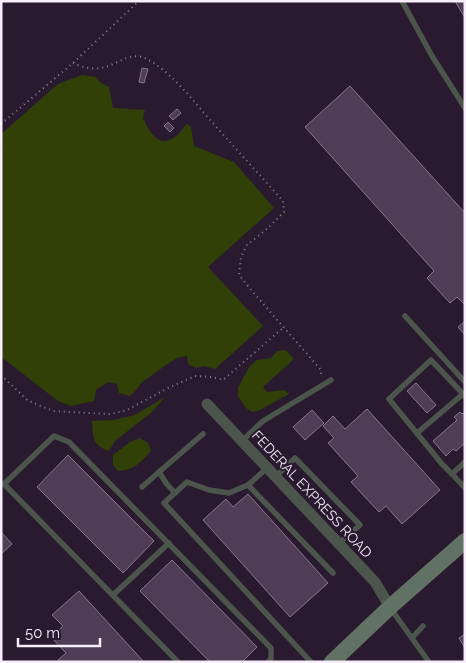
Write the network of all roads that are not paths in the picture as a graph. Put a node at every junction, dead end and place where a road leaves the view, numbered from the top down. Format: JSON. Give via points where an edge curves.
{"nodes":[{"id":1,"x":402,"y":1,"type":"edge"},
{"id":2,"x":465,"y":108,"type":"edge"},
{"id":3,"x":405,"y":316,"type":"dead end"},
{"id":4,"x":331,"y":380,"type":"dead end"},
{"id":5,"x":465,"y":382,"type":"edge"},
{"id":6,"x":464,"y":395,"type":"edge"},
{"id":7,"x":207,"y":404,"type":"dead end"},
{"id":8,"x":418,"y":433,"type":"junction"},
{"id":9,"x":204,"y":434,"type":"dead end"},
{"id":10,"x":242,"y":441,"type":"junction"},
{"id":11,"x":465,"y":462,"type":"edge"},
{"id":12,"x":266,"y":468,"type":"junction"},
{"id":13,"x":159,"y":472,"type":"junction"},
{"id":14,"x":452,"y":474,"type":"junction"},
{"id":15,"x":275,"y":477,"type":"junction"},
{"id":16,"x":248,"y":485,"type":"junction"},
{"id":17,"x":142,"y":487,"type":"dead end"},
{"id":18,"x":465,"y":488,"type":"edge"},
{"id":19,"x":175,"y":493,"type":"junction"},
{"id":20,"x":465,"y":541,"type":"edge"},
{"id":21,"x":169,"y":543,"type":"junction"},
{"id":22,"x":338,"y":544,"type":"junction"},
{"id":23,"x":333,"y":573,"type":"dead end"},
{"id":24,"x":114,"y":595,"type":"junction"},
{"id":25,"x":390,"y":607,"type":"junction"},
{"id":26,"x":423,"y":626,"type":"dead end"},
{"id":27,"x":412,"y":638,"type":"junction"},
{"id":28,"x":178,"y":662,"type":"edge"},
{"id":29,"x":268,"y":662,"type":"edge"},
{"id":30,"x":311,"y":662,"type":"edge"},
{"id":31,"x":332,"y":662,"type":"edge"},
{"id":32,"x":429,"y":662,"type":"edge"}],
"edges":[{"from":1,"to":2,"type":"lane"},
{"from":3,"to":5,"type":"lane"},
{"from":4,"to":10,"type":"lane","via":[[263,421]]},
{"from":6,"to":8,"type":"lane"},
{"from":6,"to":8,"type":"lane","via":[[431,360],[389,399]]},
{"from":7,"to":10,"type":"street","name":"FEDERAL EXPRESS ROAD"},
{"from":8,"to":14,"type":"lane"},
{"from":9,"to":13,"type":"lane"},
{"from":10,"to":12,"type":"street","name":"FEDERAL EXPRESS ROAD"},
{"from":11,"to":14,"type":"lane"},
{"from":12,"to":15,"type":"street","name":"FEDERAL EXPRESS ROAD"},
{"from":12,"to":16,"type":"lane"},
{"from":13,"to":17,"type":"lane"},
{"from":13,"to":19,"type":"lane"},
{"from":14,"to":18,"type":"lane"},
{"from":15,"to":22,"type":"street","name":"FEDERAL EXPRESS ROAD"},
{"from":15,"to":22,"type":"lane","via":[[296,458],[360,524]]},
{"from":16,"to":19,"type":"lane","via":[[229,493],[187,482]]},
{"from":16,"to":23,"type":"lane"},
{"from":19,"to":30,"type":"lane","via":[[164,503]]},
{"from":20,"to":25,"type":"main road"},
{"from":21,"to":24,"type":"lane"},
{"from":21,"to":24,"type":"lane","via":[[69,442],[54,436],[4,484]]},
{"from":21,"to":29,"type":"lane","via":[[271,648]]},
{"from":22,"to":25,"type":"street","name":"FEDERAL EXPRESS ROAD","via":[[376,582]]},
{"from":24,"to":28,"type":"lane"},
{"from":25,"to":27,"type":"lane"},
{"from":25,"to":31,"type":"main road"},
{"from":26,"to":27,"type":"lane"},
{"from":27,"to":32,"type":"lane"}]}
